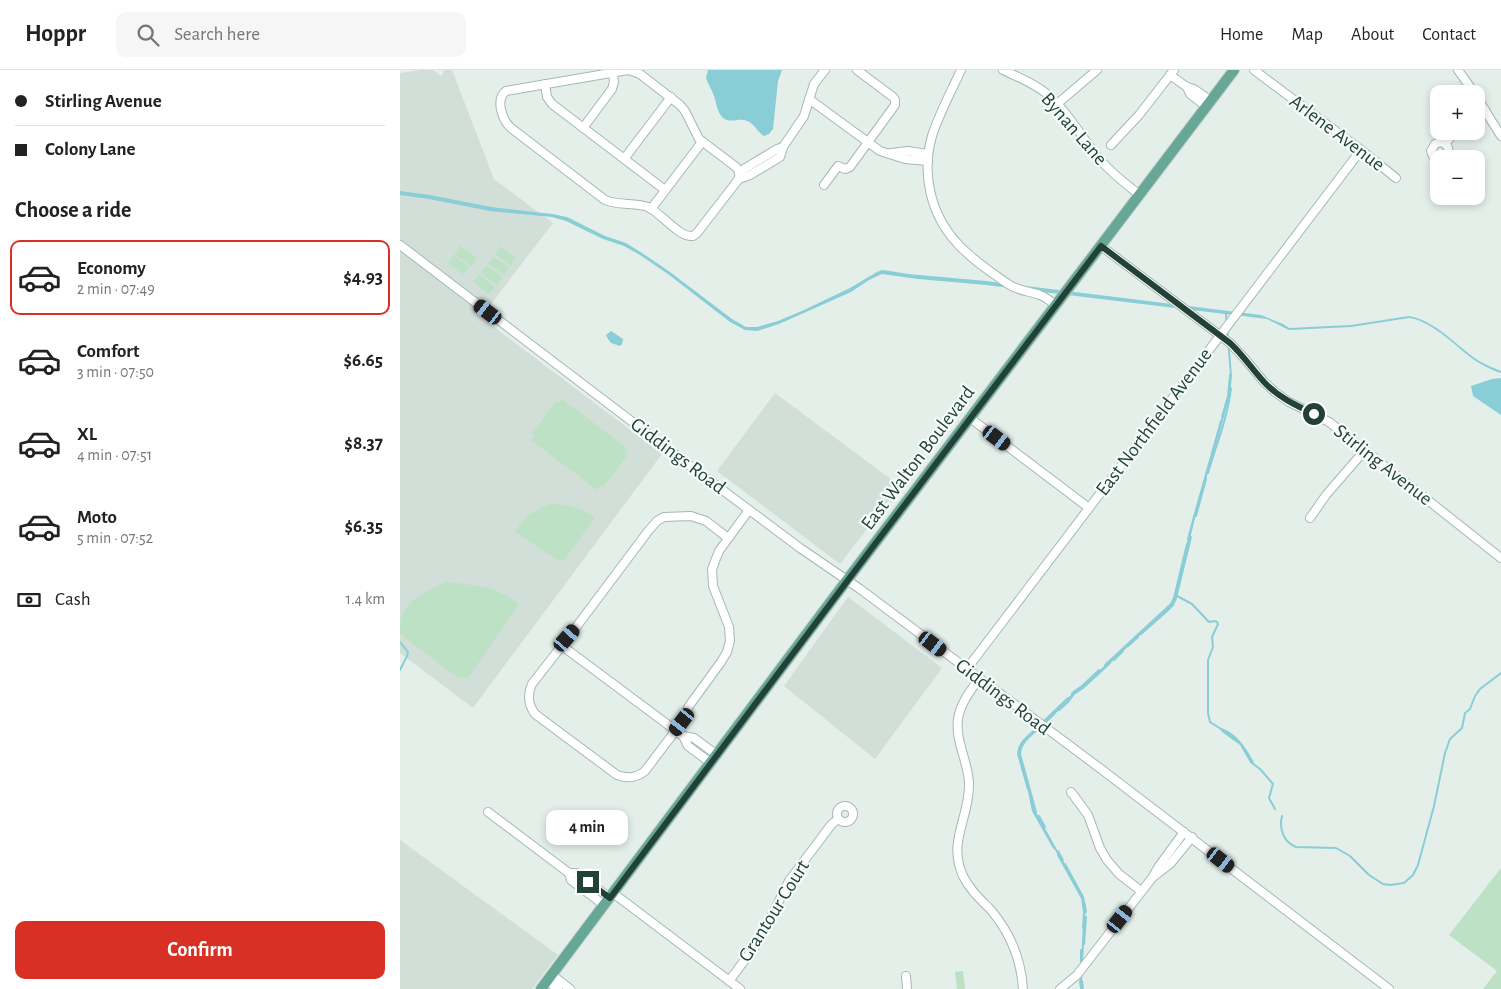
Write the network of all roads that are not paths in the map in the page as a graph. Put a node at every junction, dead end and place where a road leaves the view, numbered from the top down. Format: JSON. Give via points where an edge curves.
{"nodes":[{"id":1,"x":826,"y":70,"type":"edge"},
{"id":2,"x":857,"y":70,"type":"edge"},
{"id":3,"x":961,"y":70,"type":"edge"},
{"id":4,"x":1003,"y":70,"type":"edge"},
{"id":5,"x":1097,"y":70,"type":"edge"},
{"id":6,"x":1234,"y":70,"type":"edge"},
{"id":7,"x":1254,"y":70,"type":"edge"},
{"id":8,"x":1458,"y":70,"type":"edge"},
{"id":9,"x":1172,"y":72,"type":"edge"},
{"id":10,"x":613,"y":73,"type":"junction"},
{"id":11,"x":545,"y":84,"type":"junction"},
{"id":12,"x":1469,"y":85,"type":"edge"},
{"id":13,"x":671,"y":97,"type":"junction"},
{"id":14,"x":809,"y":99,"type":"junction"},
{"id":15,"x":1057,"y":104,"type":"junction"},
{"id":16,"x":1209,"y":104,"type":"junction"},
{"id":17,"x":1485,"y":110,"type":"edge"},
{"id":18,"x":583,"y":128,"type":"junction"},
{"id":19,"x":1501,"y":136,"type":"edge"},
{"id":20,"x":1448,"y":140,"type":"edge"},
{"id":21,"x":702,"y":142,"type":"junction"},
{"id":22,"x":868,"y":143,"type":"junction"},
{"id":23,"x":1445,"y":144,"type":"junction"},
{"id":24,"x":1111,"y":146,"type":"dead end"},
{"id":25,"x":1361,"y":150,"type":"junction"},
{"id":26,"x":1432,"y":150,"type":"edge"},
{"id":27,"x":1447,"y":150,"type":"edge"},
{"id":28,"x":928,"y":158,"type":"junction"},
{"id":29,"x":624,"y":159,"type":"junction"},
{"id":30,"x":739,"y":175,"type":"junction"},
{"id":31,"x":1396,"y":178,"type":"dead end"},
{"id":32,"x":824,"y":185,"type":"dead end"},
{"id":33,"x":665,"y":190,"type":"junction"},
{"id":34,"x":1140,"y":195,"type":"junction"},
{"id":35,"x":651,"y":209,"type":"junction"},
{"id":36,"x":400,"y":245,"type":"edge"},
{"id":37,"x":1101,"y":246,"type":"junction"},
{"id":38,"x":1056,"y":305,"type":"junction"},
{"id":39,"x":1220,"y":336,"type":"junction"},
{"id":40,"x":970,"y":418,"type":"junction"},
{"id":41,"x":1364,"y":450,"type":"junction"},
{"id":42,"x":1089,"y":508,"type":"junction"},
{"id":43,"x":749,"y":510,"type":"junction"},
{"id":44,"x":1310,"y":518,"type":"dead end"},
{"id":45,"x":728,"y":538,"type":"junction"},
{"id":46,"x":1501,"y":558,"type":"edge"},
{"id":47,"x":847,"y":580,"type":"junction"},
{"id":48,"x":561,"y":645,"type":"junction"},
{"id":49,"x":966,"y":670,"type":"junction"},
{"id":50,"x":979,"y":679,"type":"junction"},
{"id":51,"x":676,"y":730,"type":"junction"},
{"id":52,"x":714,"y":759,"type":"junction"},
{"id":53,"x":1070,"y":792,"type":"dead end"},
{"id":54,"x":488,"y":812,"type":"dead end"},
{"id":55,"x":838,"y":819,"type":"dead end"},
{"id":56,"x":1184,"y":832,"type":"junction"},
{"id":57,"x":1192,"y":838,"type":"junction"},
{"id":58,"x":1152,"y":878,"type":"junction"},
{"id":59,"x":1141,"y":891,"type":"junction"},
{"id":60,"x":609,"y":899,"type":"junction"},
{"id":61,"x":906,"y":976,"type":"dead end"},
{"id":62,"x":729,"y":981,"type":"junction"},
{"id":63,"x":547,"y":982,"type":"edge"},
{"id":64,"x":558,"y":989,"type":"edge"},
{"id":65,"x":570,"y":989,"type":"edge"},
{"id":66,"x":740,"y":989,"type":"edge"},
{"id":67,"x":907,"y":989,"type":"edge"},
{"id":68,"x":1023,"y":989,"type":"edge"},
{"id":69,"x":1060,"y":989,"type":"edge"},
{"id":70,"x":1389,"y":989,"type":"edge"}],
"edges":[{"from":1,"to":14,"type":"street","via":[[814,84]]},
{"from":2,"to":22,"type":"street","via":[[896,102]]},
{"from":3,"to":28,"type":"street","via":[[935,126]]},
{"from":4,"to":15,"type":"street","name":"Bynan Lane","via":[[1038,87]]},
{"from":5,"to":15,"type":"street"},
{"from":6,"to":16,"type":"main road","name":"East Walton Boulevard"},
{"from":7,"to":25,"type":"street","name":"Arlene Avenue"},
{"from":8,"to":12,"type":"street"},
{"from":9,"to":16,"type":"street"},
{"from":9,"to":24,"type":"street"},
{"from":10,"to":11,"type":"street"},
{"from":10,"to":13,"type":"street","via":[[637,72]]},
{"from":10,"to":18,"type":"street","via":[[612,89]]},
{"from":11,"to":18,"type":"street","via":[[550,102]]},
{"from":11,"to":35,"type":"street","via":[[507,90],[502,94],[503,116],[508,126],[605,200]]},
{"from":13,"to":21,"type":"street","via":[[684,108]]},
{"from":13,"to":29,"type":"street"},
{"from":14,"to":22,"type":"street"},
{"from":14,"to":30,"type":"street","via":[[803,118],[783,147]]},
{"from":15,"to":34,"type":"street","name":"Bynan Lane","via":[[1104,164]]},
{"from":16,"to":34,"type":"main road","name":"East Walton Boulevard"},
{"from":17,"to":19,"type":"street"},
{"from":18,"to":29,"type":"street"},
{"from":20,"to":23,"type":"street"},
{"from":21,"to":30,"type":"street","via":[[736,167]]},
{"from":21,"to":33,"type":"street"},
{"from":22,"to":28,"type":"street","via":[[881,152],[908,151]]},
{"from":22,"to":32,"type":"street","via":[[850,167],[838,166]]},
{"from":23,"to":26,"type":"street","via":[[1437,142]]},
{"from":23,"to":27,"type":"street"},
{"from":25,"to":31,"type":"street","name":"Arlene Avenue"},
{"from":25,"to":39,"type":"street","name":"East Northfield Avenue"},
{"from":28,"to":38,"type":"street","via":[[932,201],[956,242],[1011,286],[1043,296]]},
{"from":29,"to":33,"type":"street"},
{"from":30,"to":35,"type":"street","via":[[693,236],[685,235]]},
{"from":33,"to":35,"type":"street"},
{"from":34,"to":37,"type":"main road","name":"East Walton Boulevard"},
{"from":36,"to":43,"type":"street","name":"Giddings Road"},
{"from":37,"to":38,"type":"main road","name":"East Walton Boulevard"},
{"from":37,"to":39,"type":"street","name":"Stirling Avenue"},
{"from":38,"to":40,"type":"main road","name":"East Walton Boulevard"},
{"from":39,"to":41,"type":"street","name":"Stirling Avenue","via":[[1238,350],[1275,392],[1324,419]]},
{"from":39,"to":42,"type":"street","name":"East Northfield Avenue"},
{"from":40,"to":42,"type":"street"},
{"from":40,"to":47,"type":"main road","name":"East Walton Boulevard"},
{"from":41,"to":44,"type":"street"},
{"from":41,"to":46,"type":"street","name":"Stirling Avenue"},
{"from":42,"to":49,"type":"street","name":"East Northfield Avenue"},
{"from":43,"to":45,"type":"street"},
{"from":43,"to":47,"type":"street","name":"Giddings Road"},
{"from":45,"to":48,"type":"street","via":[[697,517],[659,519]]},
{"from":45,"to":51,"type":"street","via":[[714,561],[711,577],[729,627],[728,649],[688,706],[686,716]]},
{"from":47,"to":49,"type":"street","name":"Giddings Road"},
{"from":47,"to":52,"type":"main road","name":"East Walton Boulevard"},
{"from":48,"to":51,"type":"street"},
{"from":48,"to":51,"type":"street","via":[[534,680],[529,693],[531,707],[537,716],[613,773],[634,777],[644,772]]},
{"from":49,"to":50,"type":"street","name":"Giddings Road"},
{"from":50,"to":56,"type":"street","name":"Giddings Road"},
{"from":50,"to":68,"type":"street","via":[[960,709],[958,722],[969,785],[958,837],[958,858],[969,886],[994,914],[1010,940]]},
{"from":51,"to":52,"type":"street","via":[[694,738]]},
{"from":52,"to":60,"type":"main road","name":"East Walton Boulevard"},
{"from":53,"to":59,"type":"street","via":[[1088,815],[1107,860]]},
{"from":54,"to":60,"type":"street"},
{"from":55,"to":62,"type":"street","name":"Grantour Court","via":[[790,878],[761,938]]},
{"from":56,"to":57,"type":"street","name":"Giddings Road"},
{"from":56,"to":58,"type":"street"},
{"from":57,"to":58,"type":"street","via":[[1171,863]]},
{"from":57,"to":70,"type":"street","name":"Giddings Road"},
{"from":58,"to":59,"type":"street"},
{"from":59,"to":69,"type":"street","via":[[1077,976]]},
{"from":60,"to":62,"type":"street"},
{"from":60,"to":63,"type":"main road","name":"East Walton Boulevard"},
{"from":61,"to":67,"type":"street"},
{"from":62,"to":66,"type":"street"},
{"from":63,"to":64,"type":"street"},
{"from":63,"to":65,"type":"street"}]}
